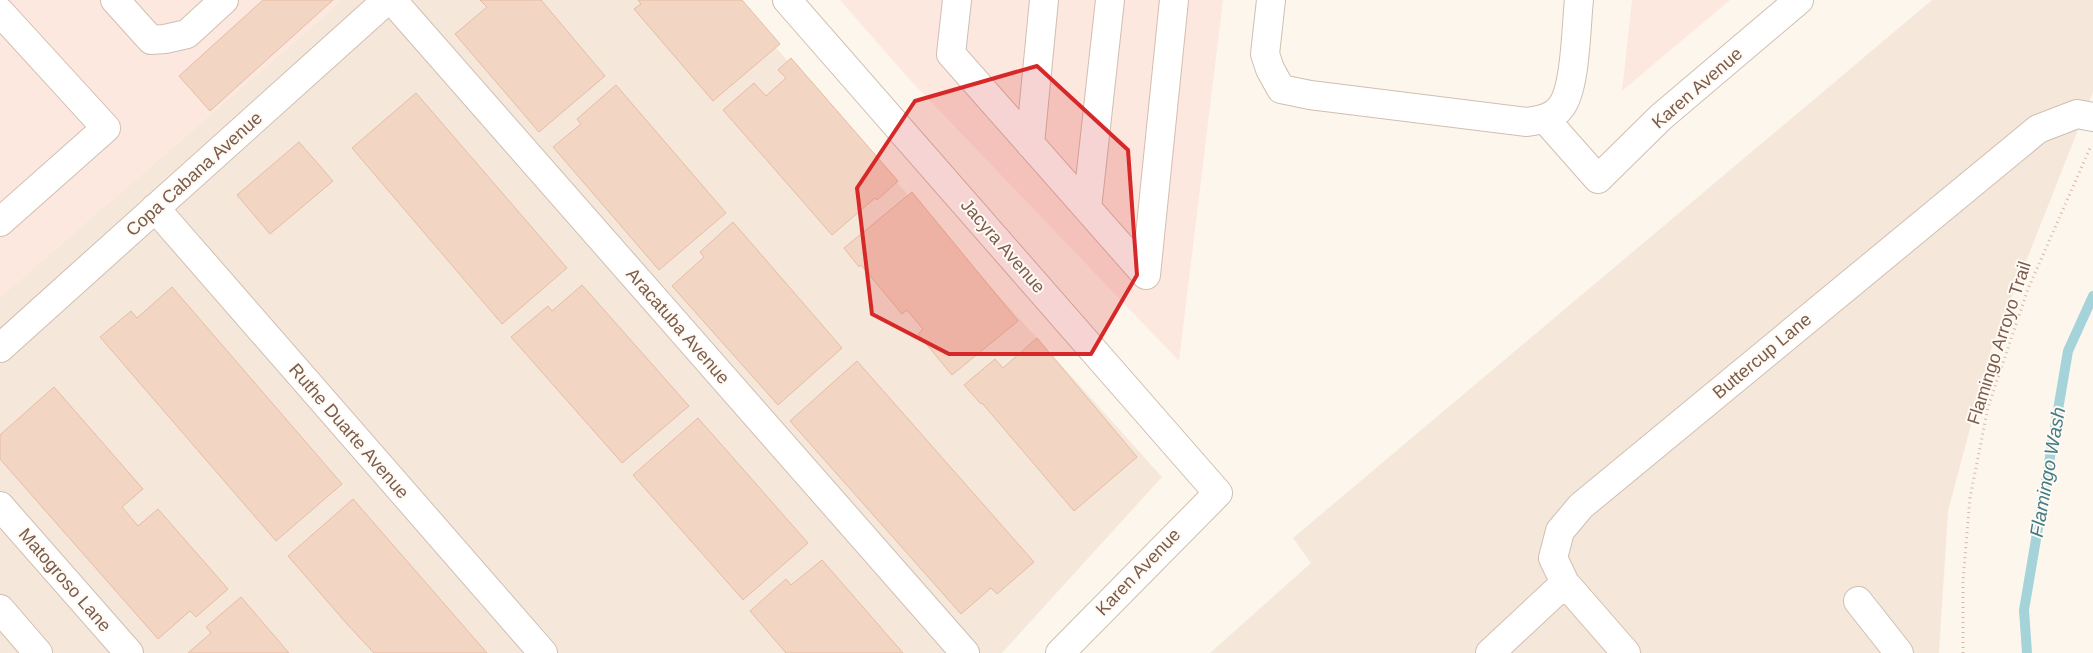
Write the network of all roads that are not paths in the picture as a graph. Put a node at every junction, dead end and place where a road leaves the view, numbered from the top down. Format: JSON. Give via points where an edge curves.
{"nodes":[{"id":1,"x":115,"y":0,"type":"edge"},
{"id":2,"x":224,"y":0,"type":"edge"},
{"id":3,"x":387,"y":0,"type":"edge"},
{"id":4,"x":392,"y":0,"type":"edge"},
{"id":5,"x":787,"y":0,"type":"edge"},
{"id":6,"x":957,"y":0,"type":"edge"},
{"id":7,"x":1044,"y":0,"type":"edge"},
{"id":8,"x":1110,"y":0,"type":"edge"},
{"id":9,"x":1174,"y":0,"type":"edge"},
{"id":10,"x":1271,"y":0,"type":"edge"},
{"id":11,"x":1579,"y":0,"type":"edge"},
{"id":12,"x":1799,"y":0,"type":"edge"},
{"id":13,"x":0,"y":12,"type":"edge"},
{"id":14,"x":2093,"y":117,"type":"edge"},
{"id":15,"x":1545,"y":119,"type":"junction"},
{"id":16,"x":1030,"y":144,"type":"junction"},
{"id":17,"x":155,"y":208,"type":"junction"},
{"id":18,"x":1087,"y":208,"type":"junction"},
{"id":19,"x":0,"y":222,"type":"edge"},
{"id":20,"x":0,"y":348,"type":"edge"},
{"id":21,"x":1218,"y":493,"type":"joint"},
{"id":22,"x":0,"y":506,"type":"edge"},
{"id":23,"x":1565,"y":583,"type":"junction"},
{"id":24,"x":1858,"y":601,"type":"dead end"},
{"id":25,"x":0,"y":609,"type":"edge"},
{"id":26,"x":38,"y":653,"type":"edge"},
{"id":27,"x":129,"y":653,"type":"edge"},
{"id":28,"x":543,"y":653,"type":"edge"},
{"id":29,"x":965,"y":653,"type":"edge"},
{"id":30,"x":1060,"y":653,"type":"edge"},
{"id":31,"x":1490,"y":653,"type":"edge"},
{"id":32,"x":1626,"y":653,"type":"edge"},
{"id":33,"x":1899,"y":653,"type":"edge"}],
"edges":[{"from":1,"to":2,"type":"street","via":[[151,40],[187,34]]},
{"from":3,"to":17,"type":"street","name":"Copa Cabana Avenue"},
{"from":4,"to":29,"type":"street","name":"Aracatuba Avenue"},
{"from":5,"to":21,"type":"street","name":"Jacyra Avenue"},
{"from":6,"to":16,"type":"street","via":[[951,54]]},
{"from":7,"to":16,"type":"street"},
{"from":8,"to":18,"type":"street"},
{"from":9,"to":18,"type":"street","via":[[1146,275]]},
{"from":10,"to":15,"type":"street","via":[[1265,54],[1281,88],[1310,95],[1527,122]]},
{"from":11,"to":15,"type":"street","via":[[1570,86],[1562,106]]},
{"from":12,"to":15,"type":"street","name":"Karen Avenue","via":[[1661,117],[1598,179]]},
{"from":13,"to":19,"type":"street","via":[[106,128]]},
{"from":14,"to":23,"type":"street","name":"Buttercup Lane","via":[[2077,114],[2038,129],[1582,506],[1560,531],[1553,558]]},
{"from":16,"to":18,"type":"street"},
{"from":17,"to":20,"type":"street","name":"Copa Cabana Avenue"},
{"from":17,"to":28,"type":"street","name":"Ruthe Duarte Avenue"},
{"from":21,"to":30,"type":"street","name":"Karen Avenue"},
{"from":22,"to":27,"type":"street","name":"Matogroso Lane"},
{"from":23,"to":31,"type":"street"},
{"from":23,"to":32,"type":"street","name":"Buttercup Lane"},
{"from":24,"to":33,"type":"street"},
{"from":25,"to":26,"type":"street"}]}
